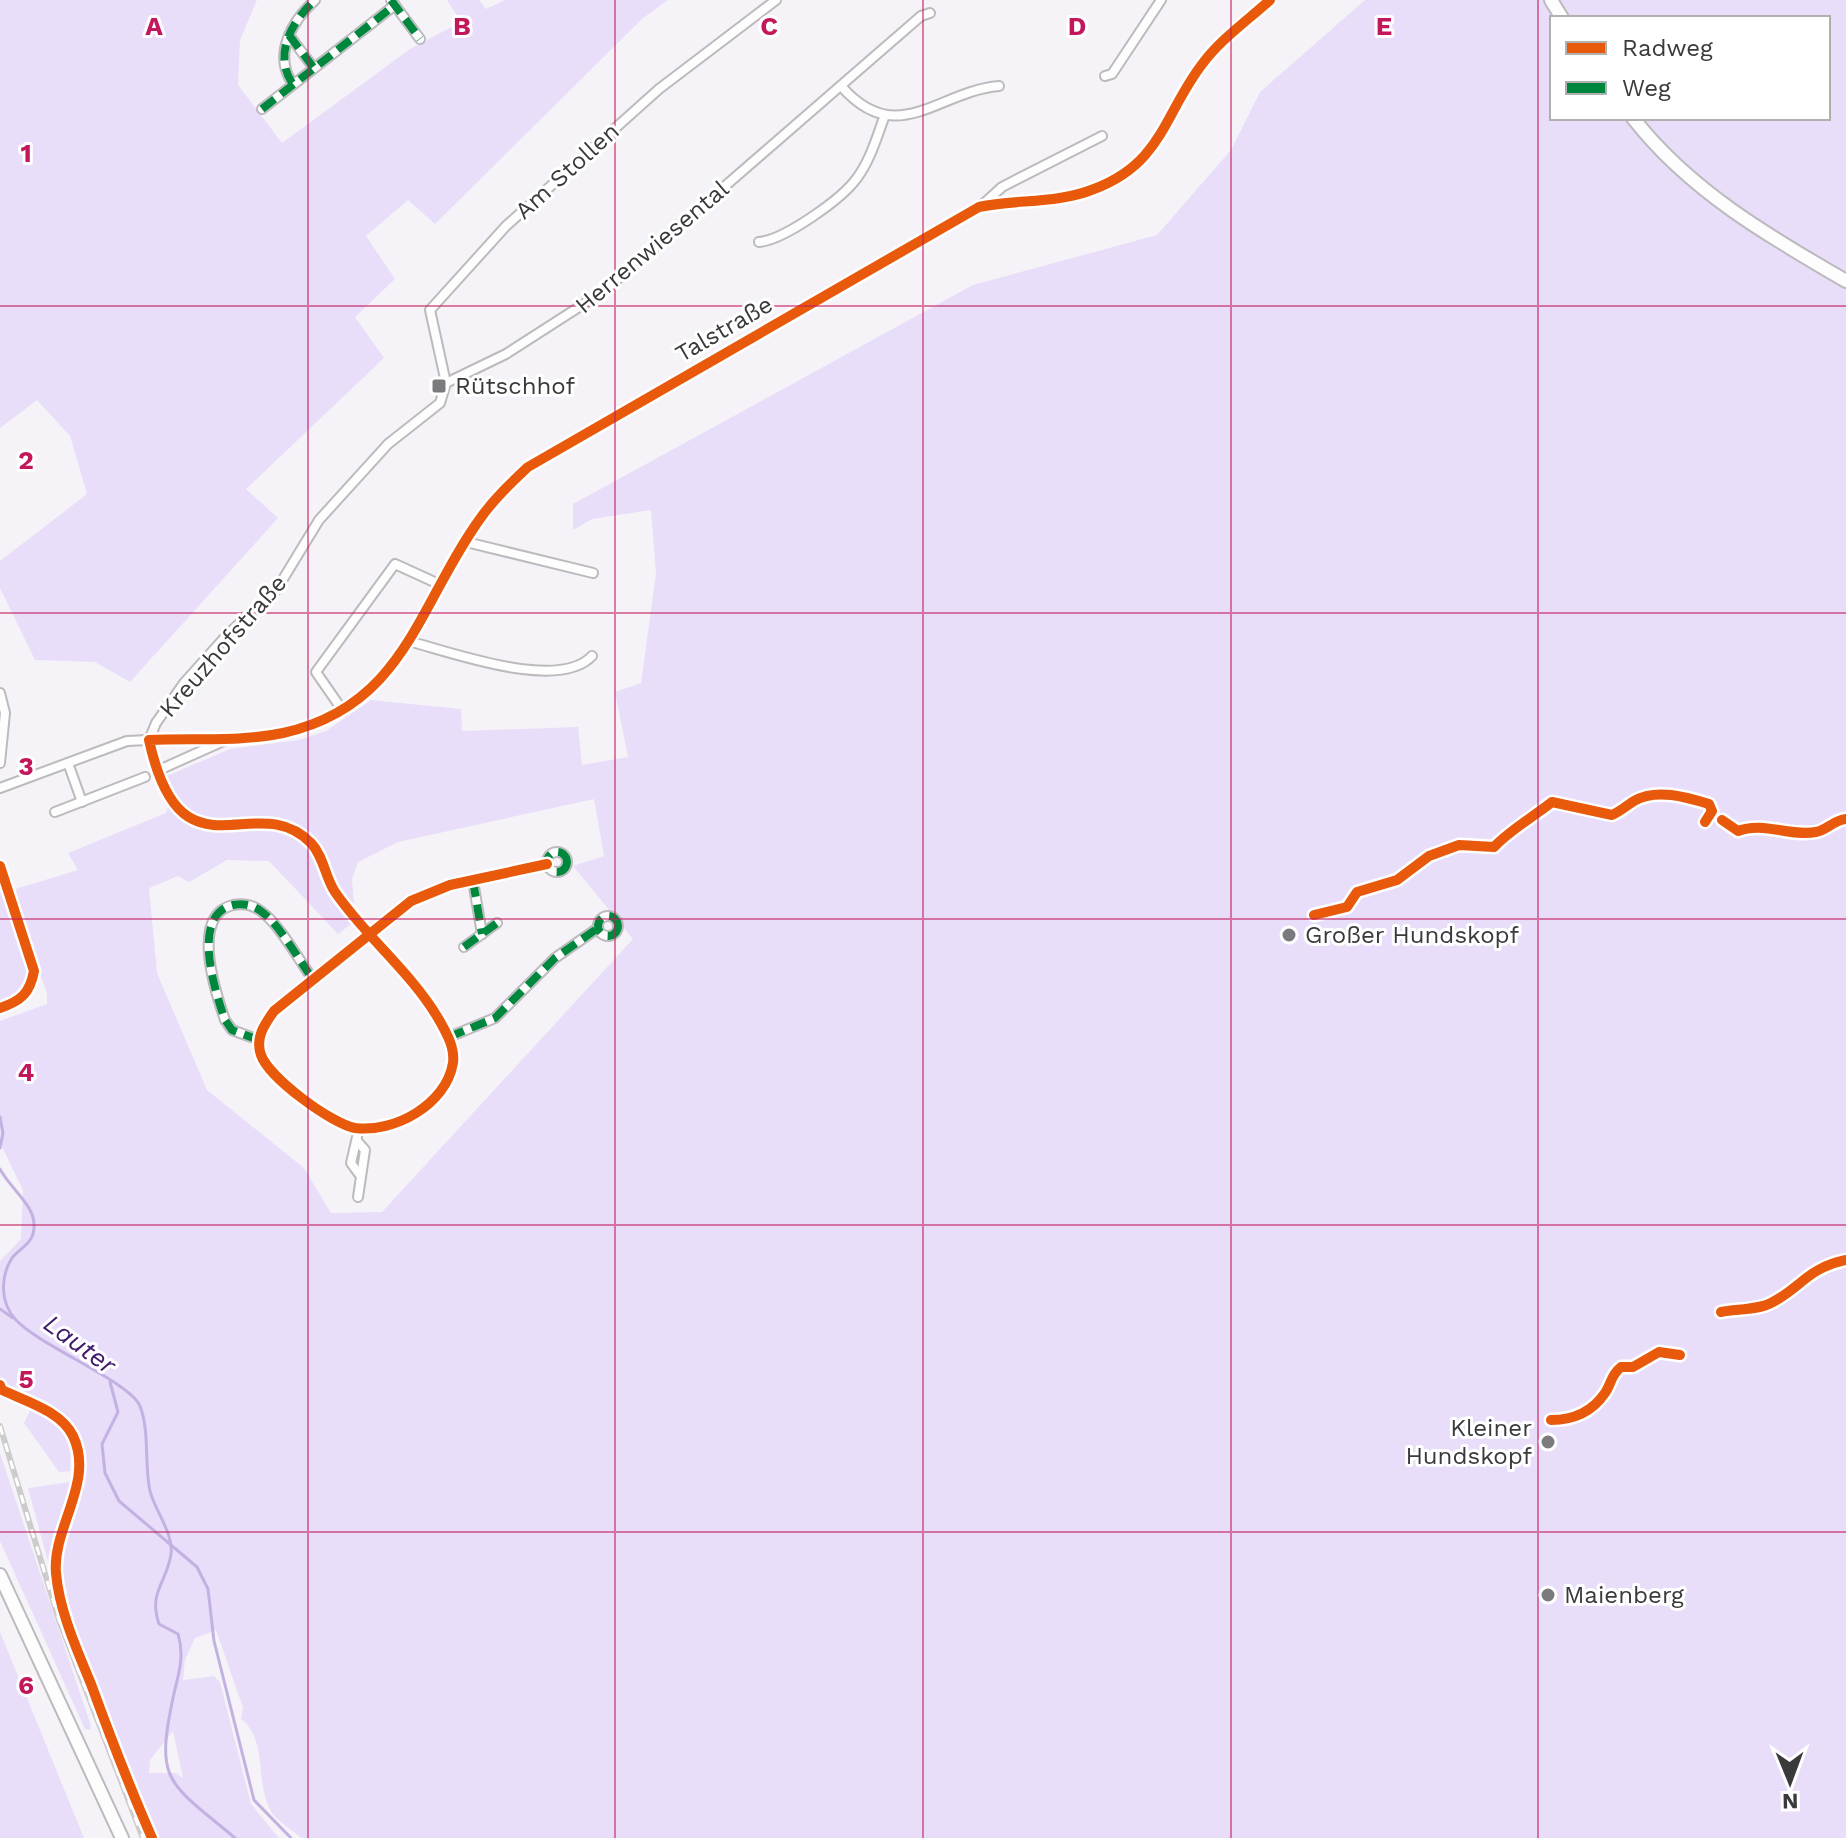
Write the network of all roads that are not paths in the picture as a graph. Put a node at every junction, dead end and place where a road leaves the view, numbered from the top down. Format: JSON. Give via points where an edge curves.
{"nodes":[{"id":1,"x":315,"y":0,"type":"edge"},
{"id":2,"x":776,"y":0,"type":"edge"},
{"id":3,"x":1161,"y":0,"type":"edge"},
{"id":4,"x":1270,"y":0,"type":"edge"},
{"id":5,"x":393,"y":2,"type":"edge"},
{"id":6,"x":930,"y":13,"type":"dead end"},
{"id":7,"x":289,"y":35,"type":"junction"},
{"id":8,"x":420,"y":39,"type":"dead end"},
{"id":9,"x":313,"y":67,"type":"junction"},
{"id":10,"x":1105,"y":76,"type":"dead end"},
{"id":11,"x":292,"y":83,"type":"junction"},
{"id":12,"x":841,"y":86,"type":"junction"},
{"id":13,"x":999,"y":86,"type":"dead end"},
{"id":14,"x":262,"y":109,"type":"dead end"},
{"id":15,"x":885,"y":115,"type":"junction"},
{"id":16,"x":1635,"y":120,"type":"edge"},
{"id":17,"x":1102,"y":136,"type":"dead end"},
{"id":18,"x":979,"y":207,"type":"junction"},
{"id":19,"x":759,"y":242,"type":"dead end"},
{"id":20,"x":1846,"y":281,"type":"edge"},
{"id":21,"x":446,"y":383,"type":"junction"},
{"id":22,"x":466,"y":542,"type":"junction"},
{"id":23,"x":593,"y":573,"type":"dead end"},
{"id":24,"x":441,"y":585,"type":"junction"},
{"id":25,"x":408,"y":641,"type":"junction"},
{"id":26,"x":592,"y":656,"type":"dead end"},
{"id":27,"x":0,"y":693,"type":"edge"},
{"id":28,"x":343,"y":711,"type":"junction"},
{"id":29,"x":232,"y":737,"type":"junction"},
{"id":30,"x":149,"y":740,"type":"junction"},
{"id":31,"x":0,"y":763,"type":"edge"},
{"id":32,"x":68,"y":763,"type":"junction"},
{"id":33,"x":159,"y":770,"type":"junction"},
{"id":34,"x":145,"y":777,"type":"dead end"},
{"id":35,"x":0,"y":788,"type":"edge"},
{"id":36,"x":82,"y":802,"type":"junction"},
{"id":37,"x":55,"y":812,"type":"dead end"},
{"id":38,"x":547,"y":864,"type":"dead end"},
{"id":39,"x":473,"y":881,"type":"junction"},
{"id":40,"x":497,"y":923,"type":"dead end"},
{"id":41,"x":598,"y":928,"type":"dead end"},
{"id":42,"x":482,"y":934,"type":"junction"},
{"id":43,"x":372,"y":936,"type":"junction"},
{"id":44,"x":464,"y":947,"type":"dead end"},
{"id":45,"x":314,"y":981,"type":"junction"},
{"id":46,"x":449,"y":1037,"type":"junction"},
{"id":47,"x":259,"y":1040,"type":"junction"},
{"id":48,"x":358,"y":1128,"type":"junction"},
{"id":49,"x":358,"y":1197,"type":"dead end"},
{"id":50,"x":0,"y":1575,"type":"edge"},
{"id":51,"x":122,"y":1838,"type":"edge"}],
"edges":[{"from":1,"to":7,"type":"street"},
{"from":2,"to":21,"type":"street","name":"Am Stollen","via":[[659,89],[517,216],[430,310]]},
{"from":3,"to":10,"type":"street","via":[[1112,74]]},
{"from":4,"to":18,"type":"street","name":"Talstraße","via":[[1211,53],[1168,126],[1132,169],[1093,190],[1056,200]]},
{"from":5,"to":8,"type":"street"},
{"from":5,"to":9,"type":"street"},
{"from":6,"to":12,"type":"street","name":"Herrenwiesental"},
{"from":7,"to":9,"type":"street"},
{"from":7,"to":11,"type":"street","via":[[283,56]]},
{"from":9,"to":11,"type":"street"},
{"from":11,"to":14,"type":"street"},
{"from":12,"to":15,"type":"street","via":[[867,108]]},
{"from":12,"to":21,"type":"street","name":"Herrenwiesental","via":[[604,291],[506,354]]},
{"from":13,"to":15,"type":"street","via":[[906,117]]},
{"from":15,"to":19,"type":"street","via":[[857,179],[779,237]]},
{"from":16,"to":20,"type":"street","via":[[1714,197]]},
{"from":17,"to":18,"type":"street","name":"Talstraße","via":[[1002,187]]},
{"from":18,"to":22,"type":"street","name":"Talstraße","via":[[528,467],[499,494]]},
{"from":21,"to":30,"type":"street","name":"Kreuzhofstraße","via":[[440,403],[388,444],[319,520],[277,589],[184,683]]},
{"from":22,"to":23,"type":"street"},
{"from":22,"to":24,"type":"street","name":"Talstraße"},
{"from":24,"to":25,"type":"street","name":"Talstraße"},
{"from":24,"to":28,"type":"street","via":[[395,564],[316,672]]},
{"from":25,"to":26,"type":"street","via":[[531,670],[576,669]]},
{"from":25,"to":28,"type":"street","name":"Talstraße","via":[[374,690]]},
{"from":27,"to":31,"type":"street","via":[[5,713]]},
{"from":28,"to":29,"type":"street","name":"Talstraße","via":[[283,733]]},
{"from":29,"to":30,"type":"street","name":"Talstraße"},
{"from":29,"to":33,"type":"street","name":"Talstraße"},
{"from":30,"to":32,"type":"street","name":"Kreuzhofstraße","via":[[127,741]]},
{"from":30,"to":33,"type":"street"},
{"from":32,"to":35,"type":"street","name":"Kreuzhofstraße"},
{"from":32,"to":36,"type":"street"},
{"from":33,"to":43,"type":"street","via":[[174,804],[198,822],[270,825],[310,843],[334,890]]},
{"from":34,"to":36,"type":"street"},
{"from":36,"to":37,"type":"street"},
{"from":38,"to":39,"type":"street"},
{"from":39,"to":42,"type":"street"},
{"from":39,"to":43,"type":"street","via":[[411,901]]},
{"from":40,"to":42,"type":"street"},
{"from":41,"to":46,"type":"street","via":[[555,958],[495,1018]]},
{"from":42,"to":44,"type":"street"},
{"from":43,"to":45,"type":"street"},
{"from":43,"to":46,"type":"street","via":[[408,976]]},
{"from":45,"to":47,"type":"street","via":[[274,1011]]},
{"from":45,"to":47,"type":"street","via":[[264,913],[235,905],[215,915],[208,927],[209,946],[225,1020],[232,1030]]},
{"from":46,"to":48,"type":"street","via":[[453,1063],[444,1087],[402,1121]]},
{"from":47,"to":48,"type":"street","via":[[268,1068],[333,1121]]},
{"from":48,"to":49,"type":"street","via":[[357,1141],[365,1150]]},
{"from":50,"to":51,"type":"street"}]}
